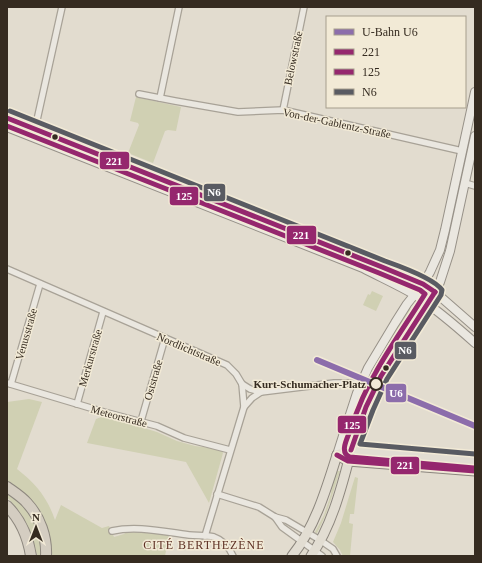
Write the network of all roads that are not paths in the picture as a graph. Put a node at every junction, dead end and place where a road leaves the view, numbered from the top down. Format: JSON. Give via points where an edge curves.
{"nodes":[{"id":1,"x":62,"y":7,"type":"edge"},
{"id":2,"x":180,"y":7,"type":"edge"},
{"id":3,"x":304,"y":7,"type":"edge"},
{"id":4,"x":475,"y":92,"type":"edge"},
{"id":5,"x":139,"y":94,"type":"dead end"},
{"id":6,"x":158,"y":98,"type":"junction"},
{"id":7,"x":283,"y":110,"type":"junction"},
{"id":8,"x":7,"y":118,"type":"edge"},
{"id":9,"x":7,"y":127,"type":"edge"},
{"id":10,"x":34,"y":133,"type":"junction"},
{"id":11,"x":475,"y":136,"type":"edge"},
{"id":12,"x":462,"y":150,"type":"junction"},
{"id":13,"x":86,"y":154,"type":"junction"},
{"id":14,"x":465,"y":183,"type":"junction"},
{"id":15,"x":475,"y":186,"type":"edge"},
{"id":16,"x":433,"y":264,"type":"junction"},
{"id":17,"x":7,"y":269,"type":"edge"},
{"id":18,"x":445,"y":269,"type":"junction"},
{"id":19,"x":40,"y":284,"type":"junction"},
{"id":20,"x":423,"y":284,"type":"junction"},
{"id":21,"x":435,"y":292,"type":"junction"},
{"id":22,"x":414,"y":295,"type":"junction"},
{"id":23,"x":428,"y":304,"type":"junction"},
{"id":24,"x":103,"y":312,"type":"junction"},
{"id":25,"x":475,"y":327,"type":"edge"},
{"id":26,"x":466,"y":335,"type":"junction"},
{"id":27,"x":165,"y":338,"type":"junction"},
{"id":28,"x":475,"y":343,"type":"edge"},
{"id":29,"x":361,"y":383,"type":"junction"},
{"id":30,"x":9,"y":384,"type":"edge"},
{"id":31,"x":242,"y":384,"type":"junction"},
{"id":32,"x":261,"y":392,"type":"junction"},
{"id":33,"x":77,"y":404,"type":"junction"},
{"id":34,"x":244,"y":407,"type":"junction"},
{"id":35,"x":141,"y":422,"type":"junction"},
{"id":36,"x":230,"y":450,"type":"junction"},
{"id":37,"x":351,"y":450,"type":"junction"},
{"id":38,"x":337,"y":456,"type":"junction"},
{"id":39,"x":348,"y":461,"type":"junction"},
{"id":40,"x":473,"y":461,"type":"edge"},
{"id":41,"x":472,"y":471,"type":"edge"},
{"id":42,"x":7,"y":487,"type":"edge"},
{"id":43,"x":217,"y":494,"type":"junction"},
{"id":44,"x":7,"y":506,"type":"edge"},
{"id":45,"x":275,"y":517,"type":"junction"},
{"id":46,"x":112,"y":531,"type":"dead end"},
{"id":47,"x":307,"y":532,"type":"junction"},
{"id":48,"x":205,"y":536,"type":"junction"},
{"id":49,"x":320,"y":540,"type":"junction"},
{"id":50,"x":302,"y":542,"type":"junction"},
{"id":51,"x":316,"y":554,"type":"edge"},
{"id":52,"x":31,"y":556,"type":"edge"},
{"id":53,"x":46,"y":556,"type":"edge"},
{"id":54,"x":233,"y":556,"type":"edge"},
{"id":55,"x":292,"y":556,"type":"edge"},
{"id":56,"x":337,"y":556,"type":"edge"}],
"edges":[{"from":1,"to":10,"type":"street"},
{"from":2,"to":6,"type":"street"},
{"from":3,"to":7,"type":"street","name":"Belowstraße"},
{"from":4,"to":12,"type":"main road"},
{"from":5,"to":6,"type":"street","name":"Von-der-Gablentz-Straße"},
{"from":6,"to":7,"type":"street","name":"Von-der-Gablentz-Straße","via":[[238,112]]},
{"from":7,"to":12,"type":"street","name":"Von-der-Gablentz-Straße"},
{"from":8,"to":10,"type":"main road"},
{"from":9,"to":10,"type":"main road"},
{"from":10,"to":13,"type":"main road"},
{"from":11,"to":14,"type":"main road"},
{"from":12,"to":16,"type":"main road","via":[[445,230]]},
{"from":13,"to":20,"type":"main road"},
{"from":13,"to":22,"type":"main road","via":[[363,268]]},
{"from":14,"to":15,"type":"street"},
{"from":14,"to":18,"type":"main road"},
{"from":16,"to":18,"type":"main road"},
{"from":16,"to":20,"type":"main road"},
{"from":17,"to":19,"type":"street","name":"Nordlichtstraße"},
{"from":18,"to":21,"type":"main road"},
{"from":19,"to":24,"type":"street","name":"Nordlichtstraße"},
{"from":19,"to":30,"type":"street","name":"Venusstraße"},
{"from":20,"to":21,"type":"main road"},
{"from":20,"to":22,"type":"main road"},
{"from":21,"to":23,"type":"main road"},
{"from":21,"to":25,"type":"main road"},
{"from":22,"to":23,"type":"main road"},
{"from":22,"to":29,"type":"main road"},
{"from":23,"to":26,"type":"main road"},
{"from":23,"to":37,"type":"main road","via":[[386,368],[359,424]]},
{"from":24,"to":27,"type":"street","name":"Nordlichtstraße"},
{"from":24,"to":33,"type":"street","name":"Merkurstraße"},
{"from":25,"to":26,"type":"main road"},
{"from":26,"to":28,"type":"main road"},
{"from":27,"to":31,"type":"street","name":"Nordlichtstraße","via":[[227,365]]},
{"from":27,"to":35,"type":"street","name":"Oststraße"},
{"from":29,"to":32,"type":"street","via":[[334,383]]},
{"from":29,"to":38,"type":"main road"},
{"from":30,"to":33,"type":"street","name":"Meteorstraße"},
{"from":31,"to":32,"type":"street"},
{"from":31,"to":34,"type":"street"},
{"from":32,"to":34,"type":"street"},
{"from":33,"to":35,"type":"street","name":"Meteorstraße"},
{"from":34,"to":36,"type":"street"},
{"from":35,"to":36,"type":"street","name":"Meteorstraße","via":[[158,426],[184,438]]},
{"from":36,"to":43,"type":"street"},
{"from":37,"to":38,"type":"main road"},
{"from":37,"to":39,"type":"main road"},
{"from":37,"to":40,"type":"main road"},
{"from":38,"to":39,"type":"main road"},
{"from":38,"to":47,"type":"main road","via":[[317,513]]},
{"from":39,"to":41,"type":"main road"},
{"from":39,"to":49,"type":"main road","via":[[331,517]]},
{"from":40,"to":41,"type":"main road"},
{"from":42,"to":53,"type":"highway","via":[[27,503],[38,518],[45,539]]},
{"from":43,"to":45,"type":"street","via":[[259,507]]},
{"from":43,"to":48,"type":"street"},
{"from":44,"to":52,"type":"highway","via":[[21,524]]},
{"from":45,"to":47,"type":"street"},
{"from":45,"to":50,"type":"street","via":[[282,528]]},
{"from":46,"to":48,"type":"street","via":[[135,528]]},
{"from":47,"to":49,"type":"street"},
{"from":47,"to":50,"type":"main road"},
{"from":48,"to":54,"type":"street","via":[[220,540]]},
{"from":49,"to":51,"type":"main road"},
{"from":49,"to":56,"type":"street","via":[[333,549]]},
{"from":50,"to":51,"type":"street"},
{"from":50,"to":55,"type":"main road"}]}
